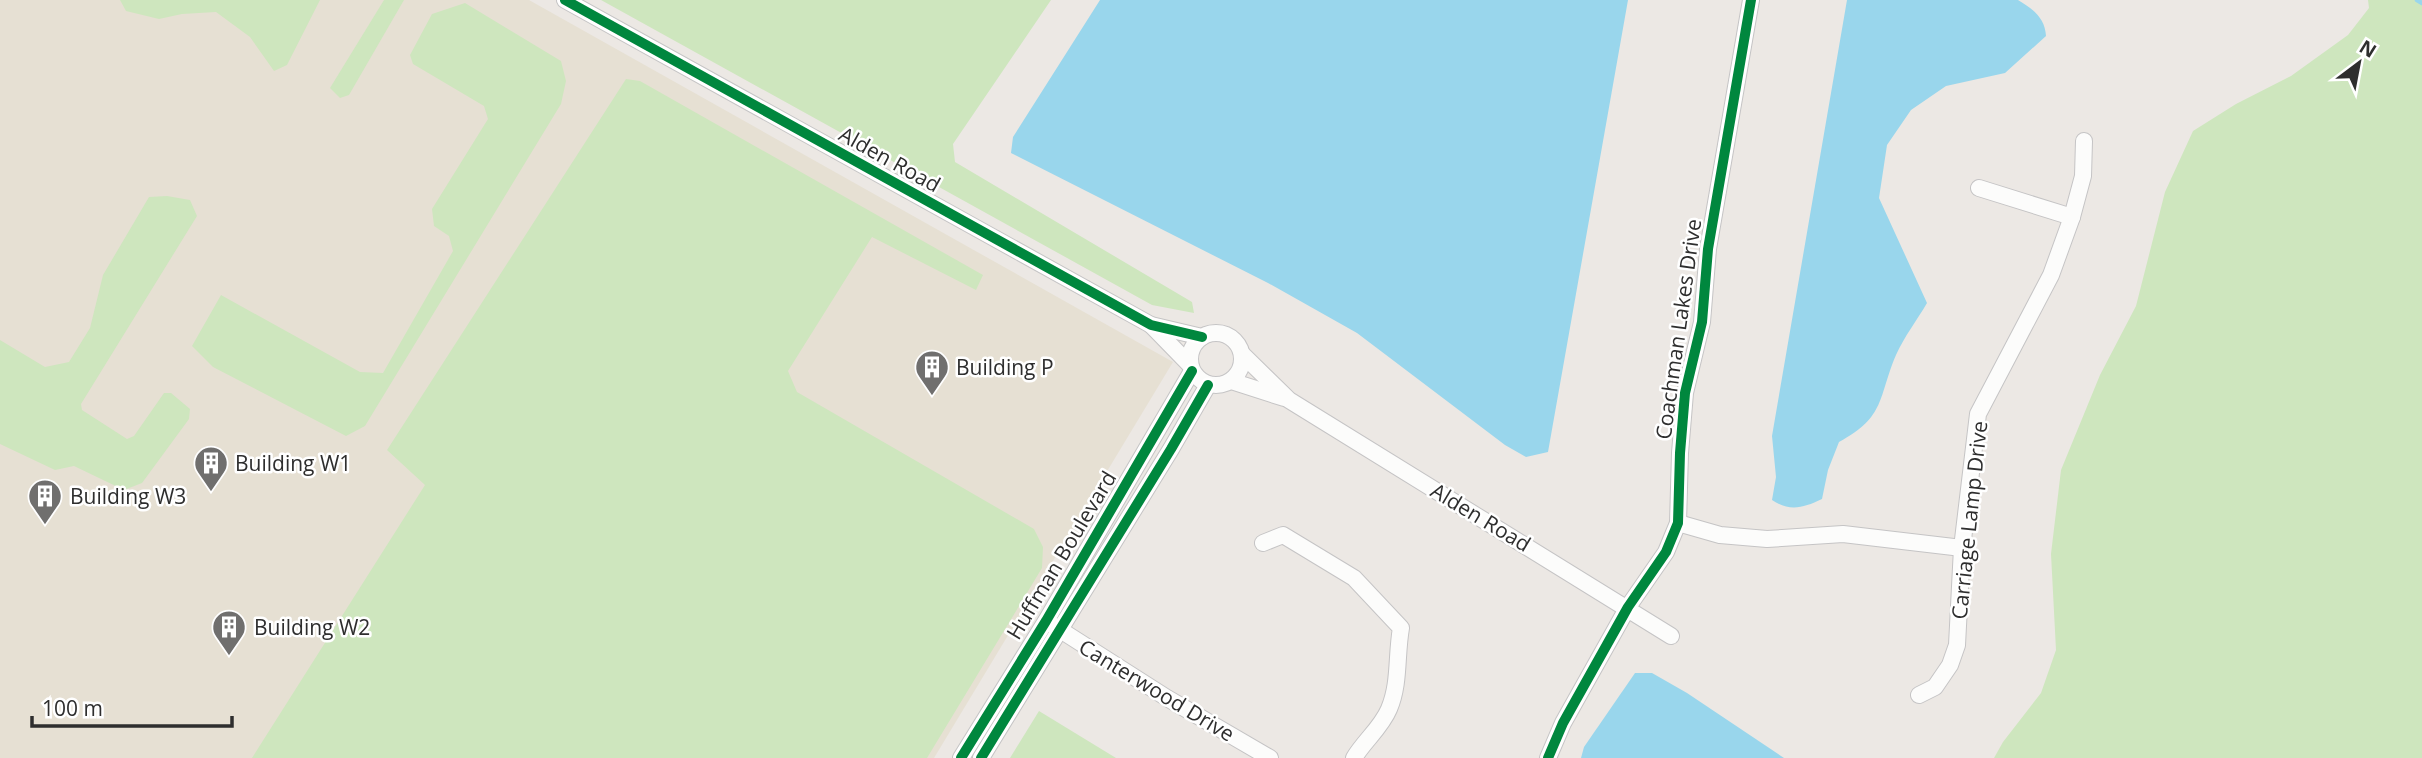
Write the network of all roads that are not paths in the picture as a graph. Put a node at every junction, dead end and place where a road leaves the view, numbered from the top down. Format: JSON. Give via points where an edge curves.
{"nodes":[{"id":1,"x":565,"y":0,"type":"edge"},
{"id":2,"x":1751,"y":0,"type":"edge"},
{"id":3,"x":2084,"y":141,"type":"dead end"},
{"id":4,"x":1979,"y":188,"type":"dead end"},
{"id":5,"x":2072,"y":217,"type":"junction"},
{"id":6,"x":1151,"y":326,"type":"junction"},
{"id":7,"x":1202,"y":337,"type":"junction"},
{"id":8,"x":1242,"y":354,"type":"junction"},
{"id":9,"x":1191,"y":368,"type":"junction"},
{"id":10,"x":1231,"y":381,"type":"junction"},
{"id":11,"x":1208,"y":385,"type":"junction"},
{"id":12,"x":1289,"y":400,"type":"junction"},
{"id":13,"x":1678,"y":523,"type":"junction"},
{"id":14,"x":1264,"y":543,"type":"dead end"},
{"id":15,"x":1962,"y":548,"type":"junction"},
{"id":16,"x":1628,"y":607,"type":"junction"},
{"id":17,"x":1046,"y":621,"type":"junction"},
{"id":18,"x":1060,"y":630,"type":"junction"},
{"id":19,"x":1671,"y":636,"type":"dead end"},
{"id":20,"x":1919,"y":695,"type":"dead end"},
{"id":21,"x":961,"y":758,"type":"edge"},
{"id":22,"x":981,"y":758,"type":"edge"},
{"id":23,"x":1270,"y":758,"type":"edge"},
{"id":24,"x":1354,"y":758,"type":"edge"},
{"id":25,"x":1548,"y":758,"type":"edge"}],
"edges":[{"from":1,"to":6,"type":"street","name":"Alden Road"},
{"from":2,"to":13,"type":"street","name":"Coachman Lakes Drive","via":[[1708,249],[1702,322],[1685,393]]},
{"from":3,"to":5,"type":"street","name":"Carriage Lamp Drive","via":[[2083,176]]},
{"from":4,"to":5,"type":"street"},
{"from":5,"to":15,"type":"street","name":"Carriage Lamp Drive","via":[[2051,275],[1979,414]]},
{"from":6,"to":7,"type":"street","name":"Alden Road"},
{"from":6,"to":9,"type":"street","name":"Alden Road"},
{"from":7,"to":8,"type":"street","via":[[1221,333],[1231,337]]},
{"from":7,"to":9,"type":"street","via":[[1191,349]]},
{"from":8,"to":10,"type":"street","via":[[1242,364]]},
{"from":8,"to":12,"type":"street","name":"Alden Road"},
{"from":9,"to":11,"type":"street"},
{"from":9,"to":17,"type":"street","name":"Huffman Boulevard"},
{"from":10,"to":11,"type":"street"},
{"from":10,"to":12,"type":"street","name":"Alden Road"},
{"from":11,"to":18,"type":"street","name":"Huffman Boulevard"},
{"from":12,"to":16,"type":"street","name":"Alden Road"},
{"from":13,"to":15,"type":"street","via":[[1720,535],[1767,540],[1843,534]]},
{"from":13,"to":16,"type":"street","name":"Coachman Lakes Drive","via":[[1666,552]]},
{"from":14,"to":24,"type":"street","via":[[1283,536],[1354,578],[1401,628],[1398,682],[1389,710]]},
{"from":15,"to":20,"type":"street","name":"Carriage Lamp Drive","via":[[1957,645],[1935,687]]},
{"from":16,"to":19,"type":"street","name":"Alden Road"},
{"from":16,"to":25,"type":"street","name":"Coachman Lakes Drive"},
{"from":17,"to":18,"type":"street","name":"Canterwood Drive"},
{"from":17,"to":21,"type":"street","name":"Huffman Boulevard"},
{"from":18,"to":22,"type":"street","name":"Huffman Boulevard"},
{"from":18,"to":23,"type":"street","name":"Canterwood Drive"}]}
